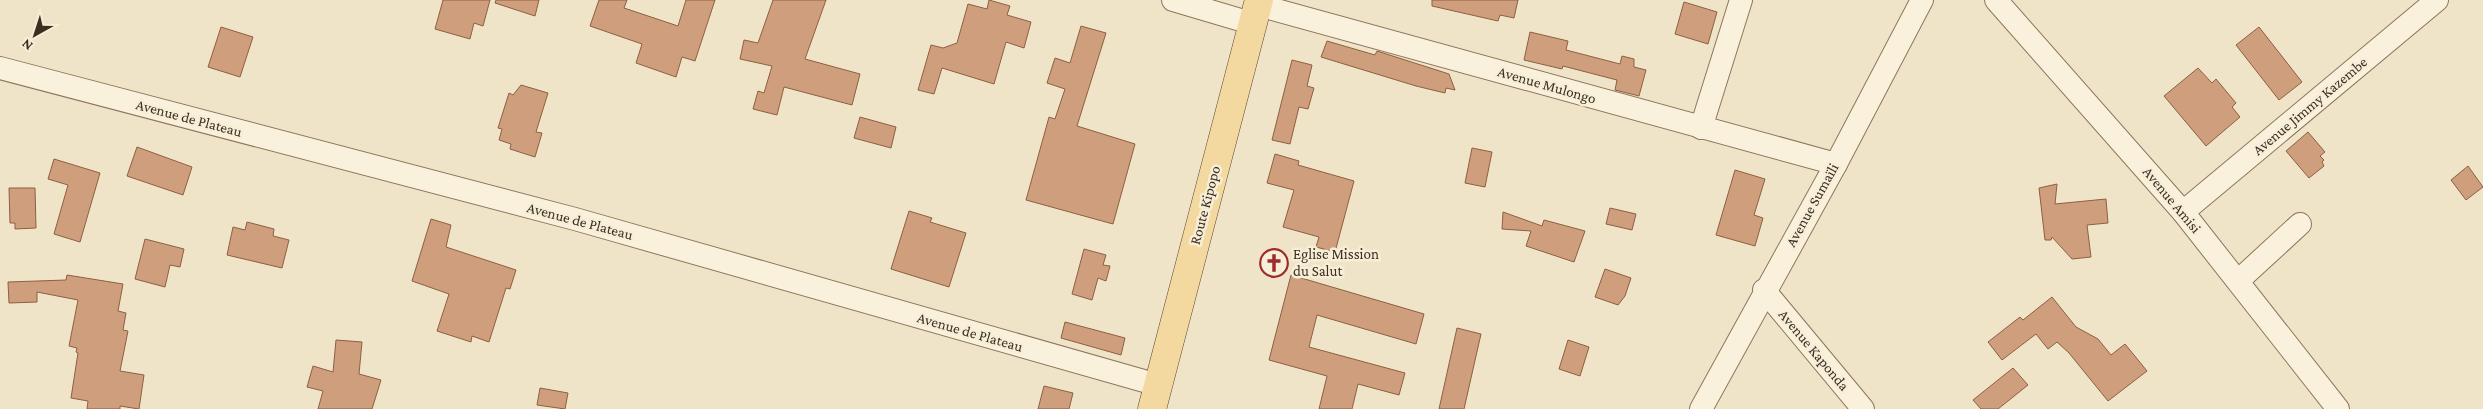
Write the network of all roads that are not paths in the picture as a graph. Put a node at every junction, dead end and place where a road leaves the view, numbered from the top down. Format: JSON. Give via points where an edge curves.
{"nodes":[{"id":1,"x":1173,"y":0,"type":"edge"},
{"id":2,"x":1741,"y":0,"type":"edge"},
{"id":3,"x":1922,"y":0,"type":"edge"},
{"id":4,"x":1996,"y":0,"type":"edge"},
{"id":5,"x":2437,"y":0,"type":"edge"},
{"id":6,"x":1257,"y":10,"type":"edge"},
{"id":7,"x":0,"y":68,"type":"edge"},
{"id":8,"x":1701,"y":128,"type":"junction"},
{"id":9,"x":1836,"y":164,"type":"junction"},
{"id":10,"x":2184,"y":212,"type":"junction"},
{"id":11,"x":2300,"y":224,"type":"dead end"},
{"id":12,"x":2238,"y":281,"type":"junction"},
{"id":13,"x":1764,"y":290,"type":"junction"},
{"id":14,"x":1155,"y":397,"type":"edge"},
{"id":15,"x":1701,"y":409,"type":"edge"},
{"id":16,"x":1863,"y":409,"type":"edge"},
{"id":17,"x":2338,"y":409,"type":"edge"}],
"edges":[{"from":1,"to":6,"type":"street","name":"Avenue Mulongo"},
{"from":2,"to":8,"type":"street"},
{"from":3,"to":9,"type":"street","name":"Avenue Sumaïli"},
{"from":4,"to":10,"type":"street","name":"Avenue Amisi"},
{"from":5,"to":10,"type":"street","name":"Avenue Jimmy Kazembe"},
{"from":6,"to":8,"type":"street","name":"Avenue Mulongo"},
{"from":6,"to":14,"type":"main road","name":"Route Kipopo"},
{"from":7,"to":14,"type":"street","name":"Avenue de Plateau","via":[[576,219]]},
{"from":8,"to":9,"type":"street","name":"Avenue Mulongo"},
{"from":9,"to":13,"type":"street","name":"Avenue Sumaïli"},
{"from":10,"to":12,"type":"street","name":"Avenue Amisi"},
{"from":11,"to":12,"type":"street"},
{"from":12,"to":17,"type":"street","name":"Avenue Amisi"},
{"from":13,"to":15,"type":"street","name":"Avenue Sumaïli"},
{"from":13,"to":16,"type":"street","name":"Avenue Kaponda"}]}
